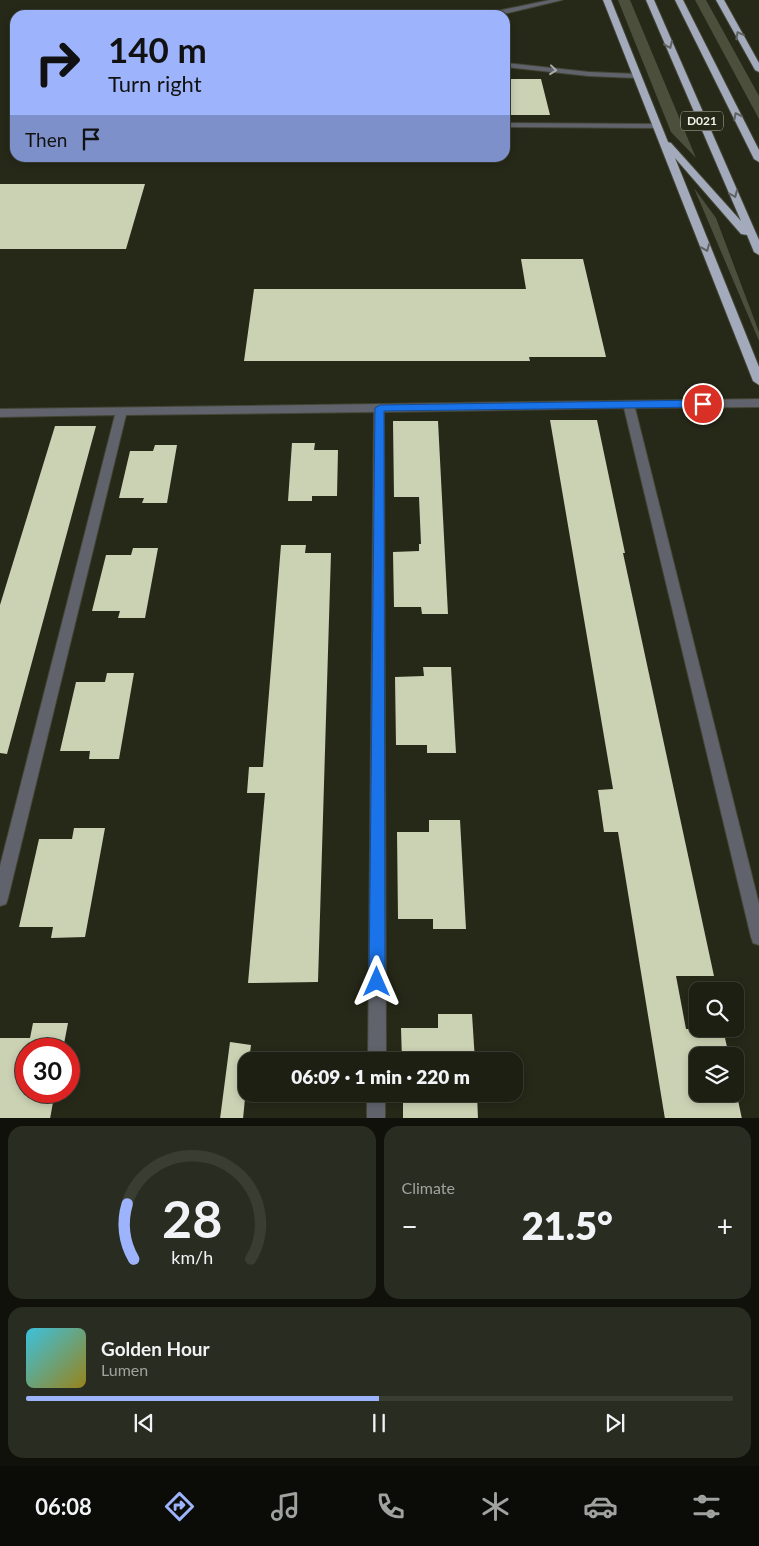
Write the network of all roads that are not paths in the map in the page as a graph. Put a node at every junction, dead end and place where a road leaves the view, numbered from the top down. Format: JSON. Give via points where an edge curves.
{"nodes":[{"id":1,"x":559,"y":0,"type":"edge"},
{"id":2,"x":607,"y":0,"type":"edge"},
{"id":3,"x":650,"y":0,"type":"edge"},
{"id":4,"x":679,"y":0,"type":"edge"},
{"id":5,"x":720,"y":0,"type":"edge"},
{"id":6,"x":510,"y":11,"type":"edge"},
{"id":7,"x":510,"y":66,"type":"edge"},
{"id":8,"x":759,"y":70,"type":"edge"},
{"id":9,"x":637,"y":76,"type":"junction"},
{"id":10,"x":510,"y":124,"type":"edge"},
{"id":11,"x":657,"y":126,"type":"junction"},
{"id":12,"x":661,"y":138,"type":"junction"},
{"id":13,"x":759,"y":159,"type":"edge"},
{"id":14,"x":757,"y":247,"type":"edge"},
{"id":15,"x":759,"y":381,"type":"edge"},
{"id":16,"x":759,"y":403,"type":"edge"},
{"id":17,"x":629,"y":405,"type":"junction"},
{"id":18,"x":380,"y":408,"type":"junction"},
{"id":19,"x":121,"y":412,"type":"junction"},
{"id":20,"x":0,"y":413,"type":"edge"},
{"id":21,"x":0,"y":898,"type":"edge"},
{"id":22,"x":759,"y":937,"type":"edge"},
{"id":23,"x":376,"y":1052,"type":"edge"},
{"id":24,"x":376,"y":1102,"type":"edge"},
{"id":25,"x":376,"y":1118,"type":"edge"}],
"edges":[{"from":1,"to":6,"type":"street"},
{"from":2,"to":9,"type":"highway"},
{"from":3,"to":14,"type":"highway","number":"D021","one_way":true},
{"from":13,"to":4,"type":"highway","number":"D021","one_way":true},
{"from":8,"to":5,"type":"highway","one_way":true},
{"from":7,"to":9,"type":"street","one_way":true},
{"from":9,"to":11,"type":"highway"},
{"from":10,"to":11,"type":"street"},
{"from":11,"to":12,"type":"highway"},
{"from":12,"to":14,"type":"highway"},
{"from":12,"to":15,"type":"highway","one_way":true},
{"from":16,"to":17,"type":"street"},
{"from":17,"to":18,"type":"street"},
{"from":17,"to":22,"type":"street"},
{"from":18,"to":19,"type":"street"},
{"from":18,"to":23,"type":"street"},
{"from":19,"to":20,"type":"street"},
{"from":19,"to":21,"type":"street"},
{"from":24,"to":25,"type":"street"}]}
